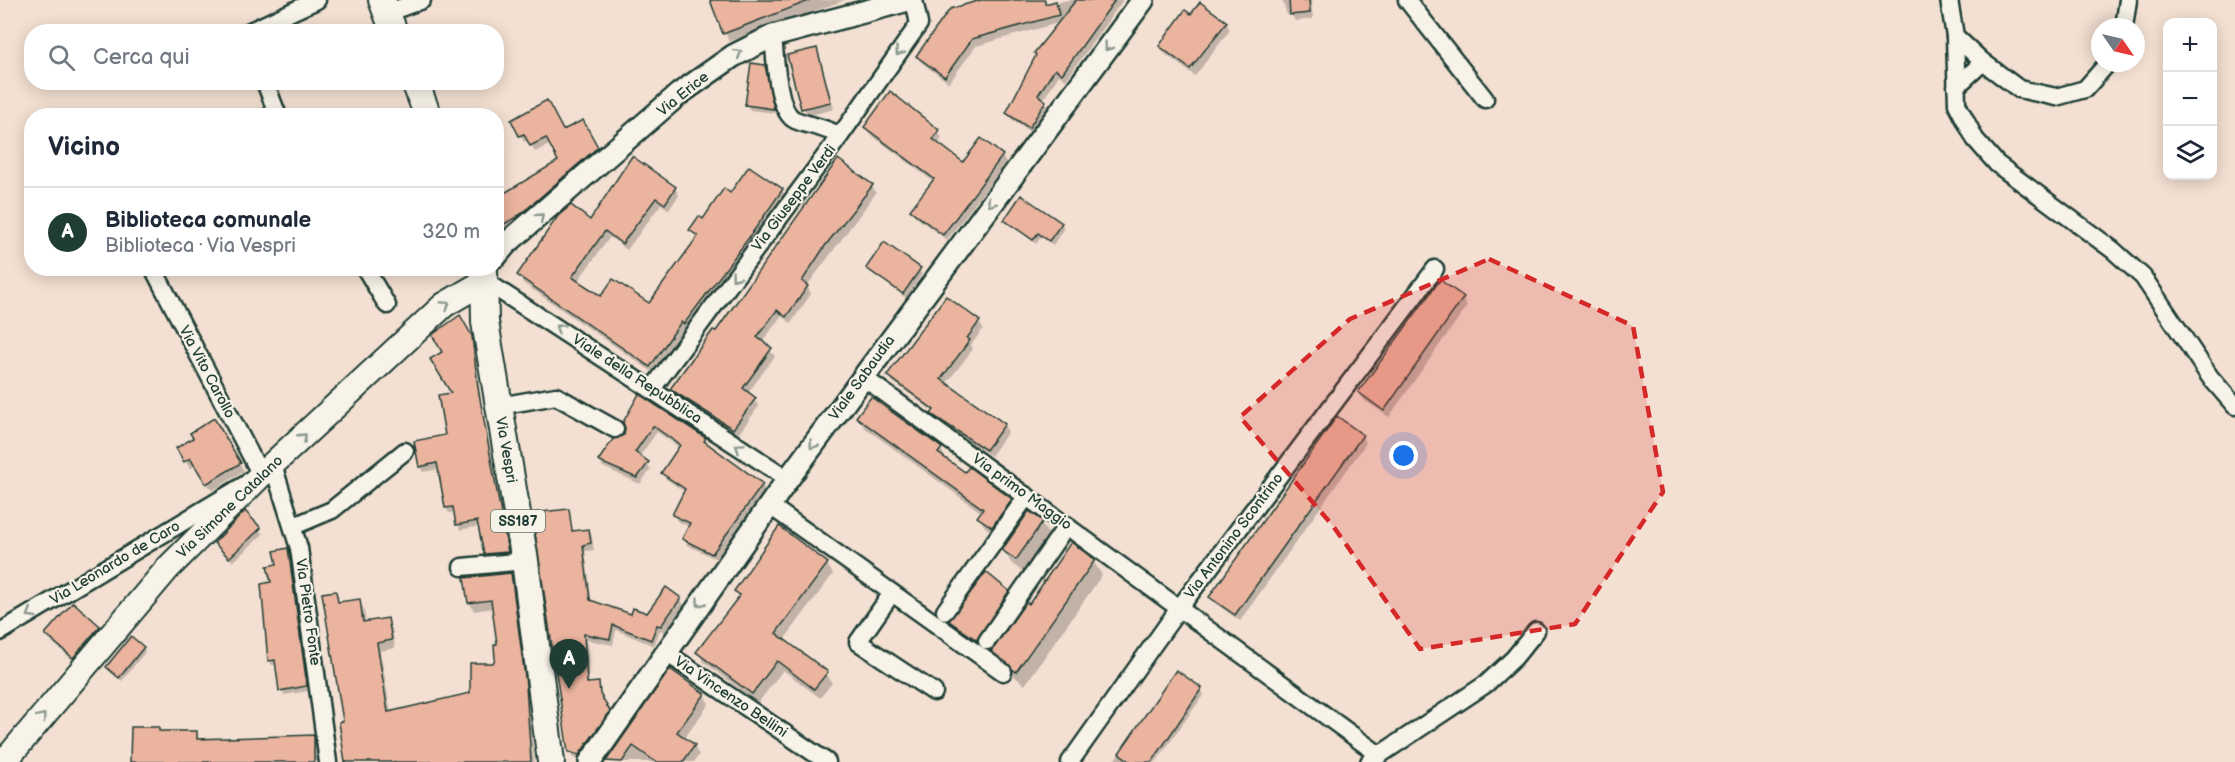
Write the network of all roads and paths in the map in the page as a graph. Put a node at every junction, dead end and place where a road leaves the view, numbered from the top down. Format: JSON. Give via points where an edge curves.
{"nodes":[{"id":1,"x":317,"y":0,"type":"edge"},
{"id":2,"x":422,"y":0,"type":"edge"},
{"id":3,"x":908,"y":0,"type":"edge"},
{"id":4,"x":914,"y":0,"type":"edge"},
{"id":5,"x":1143,"y":0,"type":"edge"},
{"id":6,"x":1407,"y":0,"type":"edge"},
{"id":7,"x":1949,"y":0,"type":"edge"},
{"id":8,"x":2128,"y":0,"type":"edge"},
{"id":9,"x":387,"y":15,"type":"edge"},
{"id":10,"x":2125,"y":18,"type":"edge"},
{"id":11,"x":267,"y":24,"type":"edge"},
{"id":12,"x":773,"y":36,"type":"junction"},
{"id":13,"x":1955,"y":36,"type":"junction"},
{"id":14,"x":1983,"y":62,"type":"junction"},
{"id":15,"x":2100,"y":72,"type":"edge"},
{"id":16,"x":1956,"y":87,"type":"junction"},
{"id":17,"x":268,"y":90,"type":"edge"},
{"id":18,"x":417,"y":90,"type":"edge"},
{"id":19,"x":1485,"y":99,"type":"dead end"},
{"id":20,"x":275,"y":108,"type":"edge"},
{"id":21,"x":425,"y":108,"type":"edge"},
{"id":22,"x":840,"y":136,"type":"junction"},
{"id":23,"x":504,"y":244,"type":"edge"},
{"id":24,"x":1435,"y":269,"type":"dead end"},
{"id":25,"x":158,"y":276,"type":"edge"},
{"id":26,"x":371,"y":276,"type":"edge"},
{"id":27,"x":482,"y":276,"type":"edge"},
{"id":28,"x":486,"y":276,"type":"edge"},
{"id":29,"x":490,"y":276,"type":"edge"},
{"id":30,"x":387,"y":305,"type":"dead end"},
{"id":31,"x":863,"y":377,"type":"junction"},
{"id":32,"x":652,"y":389,"type":"junction"},
{"id":33,"x":499,"y":406,"type":"junction"},
{"id":34,"x":2235,"y":406,"type":"edge"},
{"id":35,"x":615,"y":429,"type":"dead end"},
{"id":36,"x":405,"y":451,"type":"dead end"},
{"id":37,"x":267,"y":470,"type":"junction"},
{"id":38,"x":788,"y":479,"type":"junction"},
{"id":39,"x":1028,"y":496,"type":"junction"},
{"id":40,"x":769,"y":505,"type":"junction"},
{"id":41,"x":1067,"y":525,"type":"junction"},
{"id":42,"x":294,"y":526,"type":"junction"},
{"id":43,"x":525,"y":561,"type":"junction"},
{"id":44,"x":462,"y":567,"type":"dead end"},
{"id":45,"x":892,"y":593,"type":"junction"},
{"id":46,"x":1180,"y":607,"type":"junction"},
{"id":47,"x":945,"y":610,"type":"dead end"},
{"id":48,"x":1536,"y":631,"type":"dead end"},
{"id":49,"x":0,"y":632,"type":"edge"},
{"id":50,"x":987,"y":641,"type":"dead end"},
{"id":51,"x":665,"y":652,"type":"junction"},
{"id":52,"x":1003,"y":672,"type":"dead end"},
{"id":53,"x":934,"y":692,"type":"dead end"},
{"id":54,"x":1373,"y":758,"type":"edge"},
{"id":55,"x":4,"y":762,"type":"edge"},
{"id":56,"x":328,"y":762,"type":"edge"},
{"id":57,"x":551,"y":762,"type":"edge"},
{"id":58,"x":590,"y":762,"type":"edge"},
{"id":59,"x":827,"y":762,"type":"edge"},
{"id":60,"x":1070,"y":762,"type":"edge"}],
"edges":[{"from":1,"to":11,"type":"street"},
{"from":2,"to":9,"type":"street"},
{"from":3,"to":12,"type":"street","name":"Via Erice"},
{"from":4,"to":22,"type":"street","name":"Via Giuseppe Verdi","one_way":true,"via":[[919,24]]},
{"from":5,"to":31,"type":"street","name":"Viale Sabaudia","one_way":true},
{"from":6,"to":19,"type":"street"},
{"from":7,"to":13,"type":"street"},
{"from":8,"to":10,"type":"street"},
{"from":12,"to":22,"type":"street","via":[[783,109],[793,119]]},
{"from":23,"to":12,"type":"street","name":"Via Erice","one_way":true,"via":[[678,94],[732,56]]},
{"from":13,"to":14,"type":"street"},
{"from":13,"to":16,"type":"street"},
{"from":14,"to":15,"type":"street","via":[[2019,89],[2056,97],[2085,89]]},
{"from":14,"to":16,"type":"street"},
{"from":16,"to":34,"type":"street","via":[[1957,104],[1975,139],[1997,165],[2113,250],[2143,277],[2210,377]]},
{"from":17,"to":20,"type":"street"},
{"from":18,"to":21,"type":"main road"},
{"from":22,"to":32,"type":"street","name":"Via Giuseppe Verdi","one_way":true},
{"from":24,"to":46,"type":"street","name":"Via Antonino Scontrino"},
{"from":25,"to":37,"type":"street","name":"Via Vito Carollo"},
{"from":26,"to":30,"type":"street"},
{"from":37,"to":27,"type":"main road","name":"Via Simone Catalano","one_way":true,"via":[[444,305]]},
{"from":28,"to":33,"type":"main road","name":"Via Vespri","number":"SS187","via":[[485,322]]},
{"from":32,"to":29,"type":"street","name":"Viale della Repubblica","one_way":true},
{"from":31,"to":38,"type":"street","name":"Viale Sabaudia","one_way":true},
{"from":31,"to":39,"type":"street","name":"Via primo Maggio"},
{"from":38,"to":32,"type":"street","name":"Viale della Repubblica","one_way":true},
{"from":33,"to":35,"type":"street","via":[[556,396]]},
{"from":33,"to":43,"type":"main road","name":"Via Vespri","number":"SS187"},
{"from":36,"to":42,"type":"street","via":[[332,510]]},
{"from":37,"to":42,"type":"street","name":"Via Pietro Fonte"},
{"from":37,"to":49,"type":"street","name":"Via Leonardo de Caro","one_way":true},
{"from":55,"to":37,"type":"main road","name":"Via Simone Catalano","one_way":true,"via":[[168,568]]},
{"from":38,"to":40,"type":"street","name":"Viale Sabaudia"},
{"from":39,"to":41,"type":"street","name":"Via primo Maggio"},
{"from":39,"to":47,"type":"street"},
{"from":40,"to":45,"type":"street"},
{"from":40,"to":51,"type":"street","name":"Viale Sabaudia","one_way":true},
{"from":41,"to":46,"type":"street","name":"Via primo Maggio"},
{"from":41,"to":50,"type":"street"},
{"from":42,"to":56,"type":"street","name":"Via Pietro Fonte"},
{"from":43,"to":44,"type":"street"},
{"from":43,"to":57,"type":"main road","name":"Via Vespri","number":"SS187"},
{"from":45,"to":52,"type":"street"},
{"from":45,"to":53,"type":"street","via":[[858,642]]},
{"from":46,"to":54,"type":"street","name":"Via Antonino Scontrino"},
{"from":46,"to":60,"type":"street"},
{"from":48,"to":54,"type":"street","via":[[1486,684]]},
{"from":51,"to":58,"type":"street","name":"Viale Sabaudia"},
{"from":51,"to":59,"type":"street","name":"Via Vincenzo Bellini"}]}
